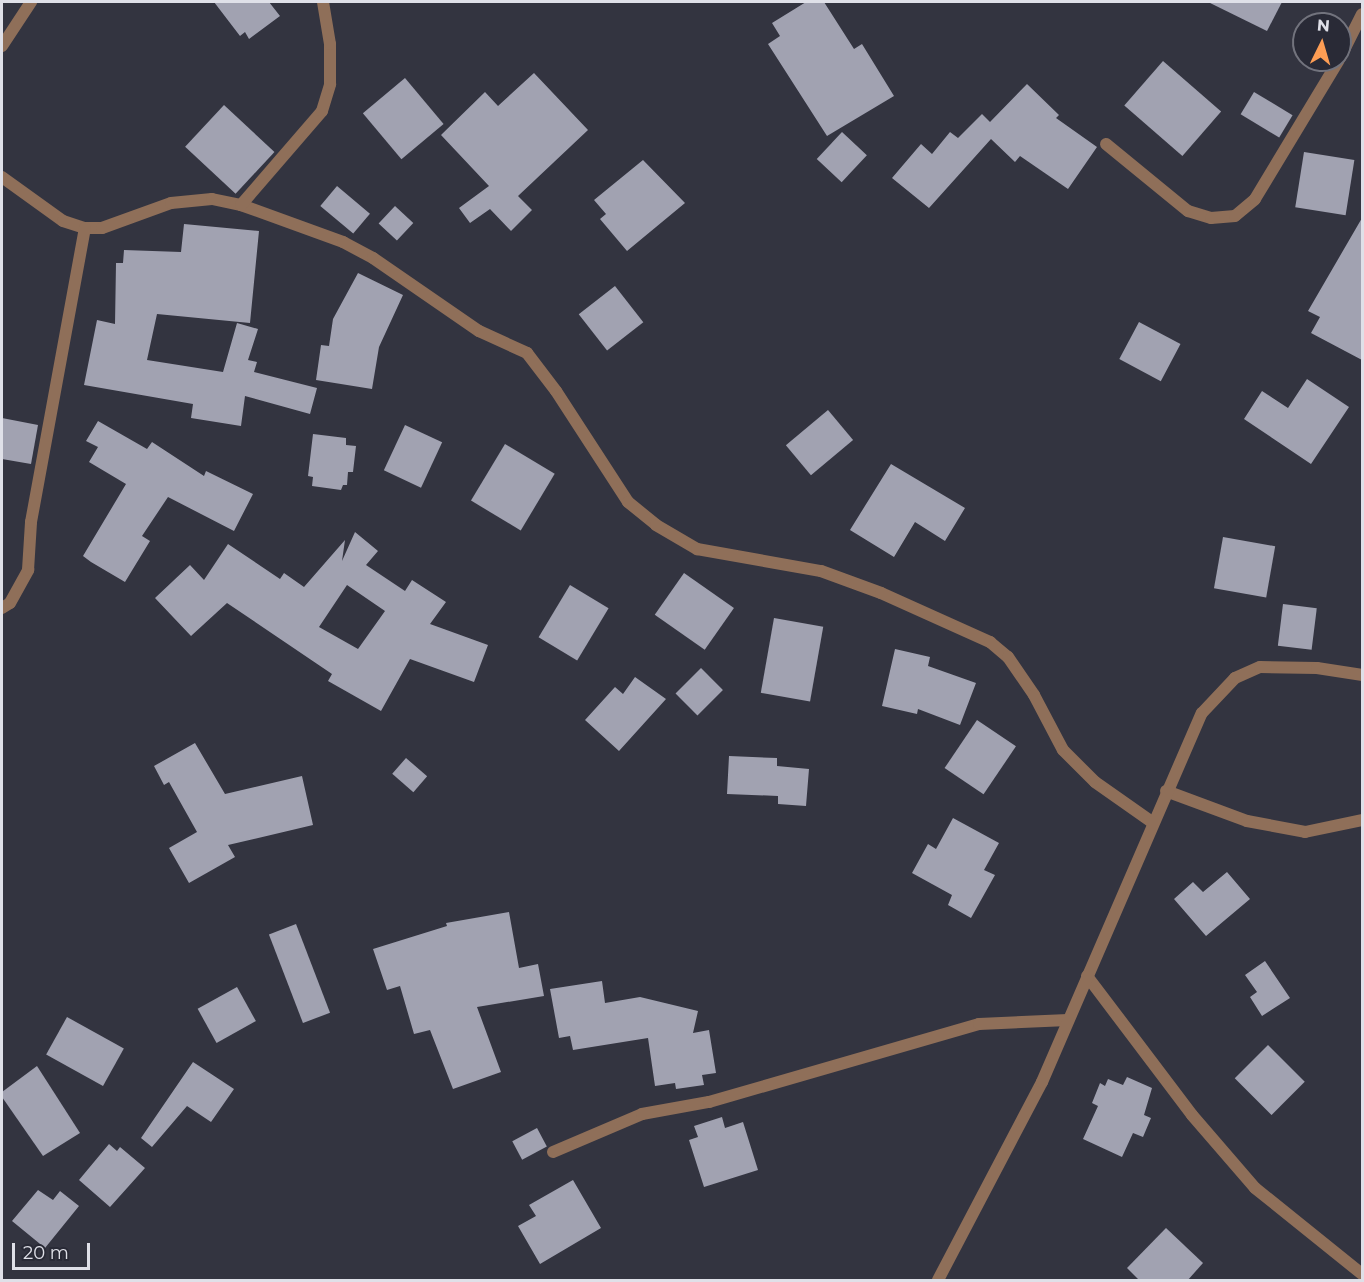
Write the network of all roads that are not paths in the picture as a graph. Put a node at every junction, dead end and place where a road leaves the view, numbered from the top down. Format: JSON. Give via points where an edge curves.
{"nodes":[{"id":1,"x":31,"y":2,"type":"edge"},
{"id":2,"x":323,"y":2,"type":"edge"},
{"id":3,"x":1362,"y":14,"type":"edge"},
{"id":4,"x":1352,"y":34,"type":"edge"},
{"id":5,"x":2,"y":46,"type":"edge"},
{"id":6,"x":1331,"y":72,"type":"edge"},
{"id":7,"x":1106,"y":144,"type":"dead end"},
{"id":8,"x":2,"y":177,"type":"edge"},
{"id":9,"x":241,"y":205,"type":"junction"},
{"id":10,"x":85,"y":228,"type":"junction"},
{"id":11,"x":2,"y":608,"type":"edge"},
{"id":12,"x":1362,"y":675,"type":"edge"},
{"id":13,"x":1166,"y":791,"type":"junction"},
{"id":14,"x":1362,"y":820,"type":"edge"},
{"id":15,"x":1152,"y":822,"type":"junction"},
{"id":16,"x":1086,"y":976,"type":"junction"},
{"id":17,"x":1068,"y":1020,"type":"junction"},
{"id":18,"x":553,"y":1152,"type":"dead end"},
{"id":19,"x":1362,"y":1274,"type":"edge"},
{"id":20,"x":938,"y":1281,"type":"edge"}],
"edges":[{"from":1,"to":5,"type":"street"},
{"from":2,"to":9,"type":"street","via":[[330,44],[330,84],[321,111]]},
{"from":3,"to":4,"type":"street"},
{"from":6,"to":7,"type":"street","via":[[1255,199],[1235,216],[1211,218],[1188,211]]},
{"from":8,"to":10,"type":"street","via":[[63,221]]},
{"from":9,"to":10,"type":"street","via":[[212,199],[171,203],[102,228]]},
{"from":9,"to":15,"type":"street","via":[[343,242],[373,258],[479,331],[526,353],[556,391],[628,502],[656,525],[697,549],[821,571],[881,592],[990,642],[1008,657],[1034,695],[1063,750],[1095,782]]},
{"from":10,"to":11,"type":"street","via":[[31,522],[28,570],[10,603]]},
{"from":12,"to":13,"type":"street","via":[[1317,668],[1260,667],[1235,678],[1202,713]]},
{"from":13,"to":14,"type":"street","via":[[1247,821],[1305,832]]},
{"from":13,"to":15,"type":"street"},
{"from":15,"to":16,"type":"street"},
{"from":16,"to":17,"type":"street"},
{"from":16,"to":19,"type":"street","via":[[1192,1115],[1255,1188]]},
{"from":17,"to":18,"type":"street","via":[[979,1024],[709,1102],[642,1114]]},
{"from":17,"to":20,"type":"street","via":[[1042,1082]]}]}
